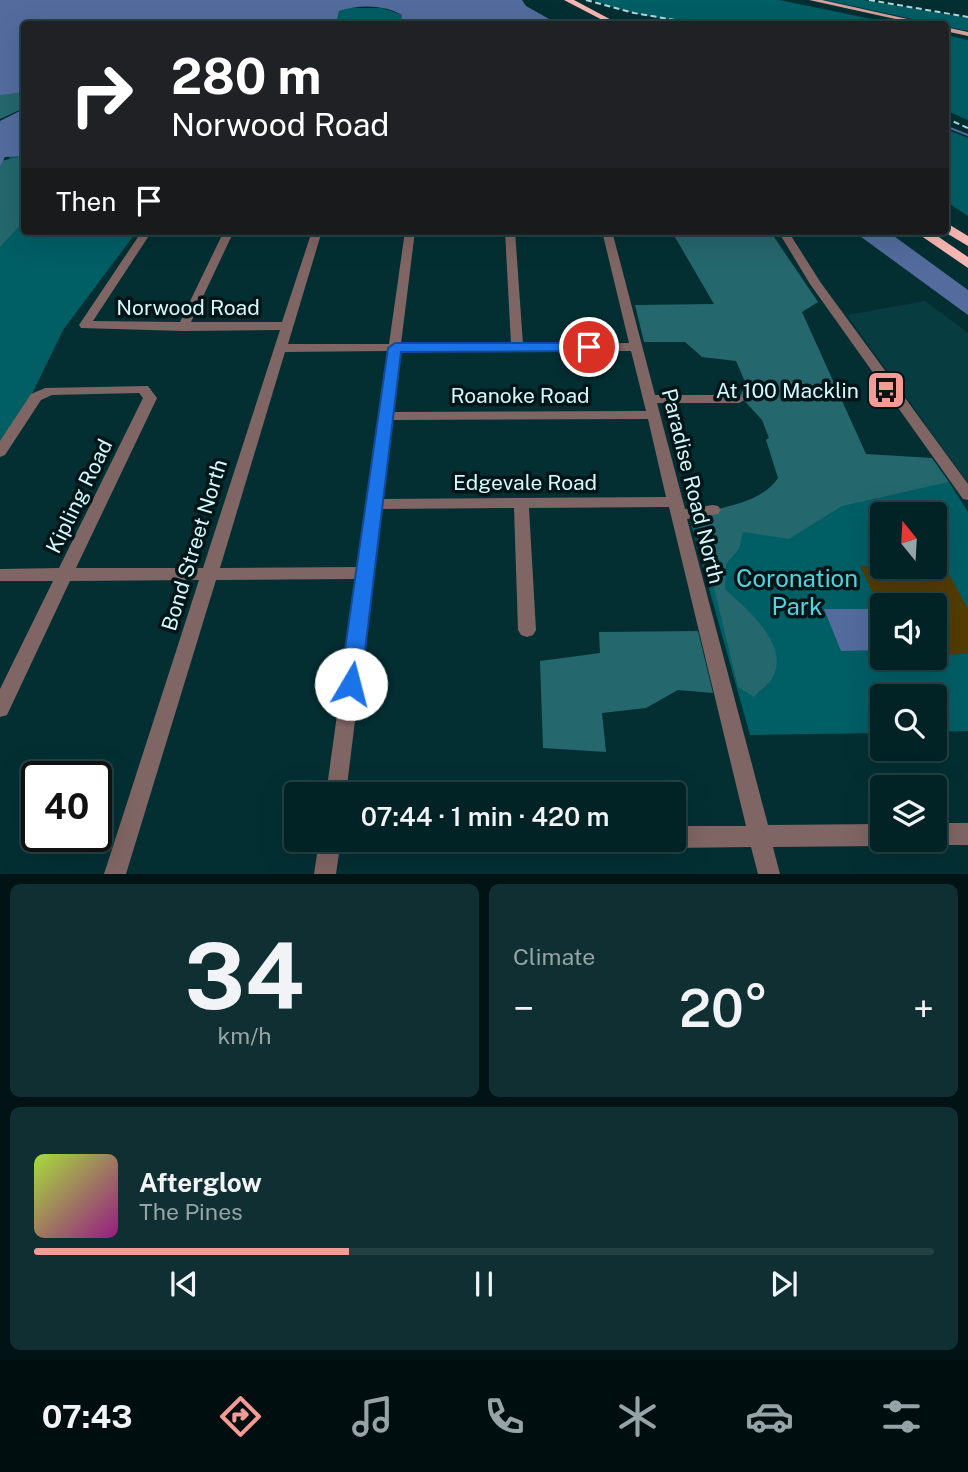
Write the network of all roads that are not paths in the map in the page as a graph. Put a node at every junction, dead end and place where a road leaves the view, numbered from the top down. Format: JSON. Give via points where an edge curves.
{"nodes":[{"id":1,"x":554,"y":0,"type":"edge"},
{"id":2,"x":568,"y":0,"type":"edge"},
{"id":3,"x":813,"y":0,"type":"edge"},
{"id":4,"x":593,"y":21,"type":"edge"},
{"id":5,"x":609,"y":21,"type":"edge"},
{"id":6,"x":912,"y":21,"type":"edge"},
{"id":7,"x":949,"y":30,"type":"edge"},
{"id":8,"x":968,"y":34,"type":"edge"},
{"id":9,"x":949,"y":229,"type":"edge"},
{"id":10,"x":144,"y":235,"type":"edge"},
{"id":11,"x":227,"y":235,"type":"edge"},
{"id":12,"x":316,"y":235,"type":"edge"},
{"id":13,"x":409,"y":235,"type":"edge"},
{"id":14,"x":510,"y":235,"type":"edge"},
{"id":15,"x":608,"y":235,"type":"edge"},
{"id":16,"x":785,"y":235,"type":"edge"},
{"id":17,"x":927,"y":235,"type":"edge"},
{"id":18,"x":968,"y":242,"type":"edge"},
{"id":19,"x":968,"y":264,"type":"edge"},
{"id":20,"x":287,"y":326,"type":"junction"},
{"id":21,"x":183,"y":327,"type":"junction"},
{"id":22,"x":517,"y":347,"type":"junction"},
{"id":23,"x":636,"y":347,"type":"junction"},
{"id":24,"x":280,"y":348,"type":"junction"},
{"id":25,"x":395,"y":348,"type":"junction"},
{"id":26,"x":739,"y":399,"type":"dead end"},
{"id":27,"x":652,"y":407,"type":"junction"},
{"id":28,"x":386,"y":416,"type":"junction"},
{"id":29,"x":0,"y":452,"type":"edge"},
{"id":30,"x":968,"y":495,"type":"edge"},
{"id":31,"x":521,"y":503,"type":"junction"},
{"id":32,"x":374,"y":504,"type":"junction"},
{"id":33,"x":677,"y":509,"type":"junction"},
{"id":34,"x":713,"y":510,"type":"dead end"},
{"id":35,"x":365,"y":573,"type":"junction"},
{"id":36,"x":65,"y":574,"type":"junction"},
{"id":37,"x":209,"y":574,"type":"junction"},
{"id":38,"x":0,"y":575,"type":"edge"},
{"id":39,"x":527,"y":630,"type":"dead end"},
{"id":40,"x":0,"y":709,"type":"edge"},
{"id":41,"x":338,"y":782,"type":"edge"},
{"id":42,"x":947,"y":834,"type":"edge"},
{"id":43,"x":968,"y":834,"type":"edge"},
{"id":44,"x":870,"y":835,"type":"edge"},
{"id":45,"x":686,"y":836,"type":"edge"},
{"id":46,"x":760,"y":836,"type":"junction"},
{"id":47,"x":328,"y":852,"type":"edge"},
{"id":48,"x":115,"y":873,"type":"edge"},
{"id":49,"x":325,"y":873,"type":"edge"},
{"id":50,"x":769,"y":873,"type":"edge"}],
"edges":[{"from":1,"to":4,"type":"highway"},
{"from":2,"to":5,"type":"highway"},
{"from":3,"to":6,"type":"main road"},
{"from":7,"to":8,"type":"main road"},
{"from":9,"to":18,"type":"highway"},
{"from":10,"to":21,"type":"street","name":"Norwood Road","via":[[85,325]]},
{"from":11,"to":21,"type":"street"},
{"from":12,"to":20,"type":"street","name":"Bond Street North"},
{"from":13,"to":25,"type":"street"},
{"from":14,"to":22,"type":"street"},
{"from":15,"to":23,"type":"street","name":"Paradise Road North"},
{"from":16,"to":30,"type":"street"},
{"from":17,"to":19,"type":"highway"},
{"from":20,"to":21,"type":"street","name":"Norwood Road"},
{"from":20,"to":24,"type":"street","name":"Bond Street North"},
{"from":22,"to":23,"type":"street"},
{"from":22,"to":25,"type":"street"},
{"from":23,"to":27,"type":"street","name":"Paradise Road North"},
{"from":24,"to":25,"type":"street"},
{"from":24,"to":37,"type":"street","name":"Bond Street North"},
{"from":25,"to":28,"type":"street"},
{"from":26,"to":27,"type":"street","name":"Roanoke Road"},
{"from":27,"to":28,"type":"street","name":"Roanoke Road"},
{"from":27,"to":33,"type":"street","name":"Paradise Road North"},
{"from":28,"to":32,"type":"street"},
{"from":29,"to":36,"type":"street","name":"Kipling Road","via":[[36,397],[50,391],[143,388],[150,398]]},
{"from":31,"to":32,"type":"street","name":"Edgevale Road"},
{"from":31,"to":33,"type":"street","name":"Edgevale Road"},
{"from":31,"to":39,"type":"street"},
{"from":32,"to":35,"type":"street"},
{"from":33,"to":34,"type":"street","name":"Edgevale Road"},
{"from":33,"to":46,"type":"street","name":"Paradise Road North"},
{"from":35,"to":37,"type":"street"},
{"from":35,"to":41,"type":"street"},
{"from":36,"to":37,"type":"street"},
{"from":36,"to":38,"type":"street"},
{"from":36,"to":40,"type":"street","name":"Kipling Road"},
{"from":37,"to":48,"type":"street","name":"Bond Street North"},
{"from":42,"to":43,"type":"street"},
{"from":44,"to":46,"type":"street"},
{"from":45,"to":46,"type":"street"},
{"from":46,"to":50,"type":"street","name":"Paradise Road North"},
{"from":47,"to":49,"type":"street"}]}
